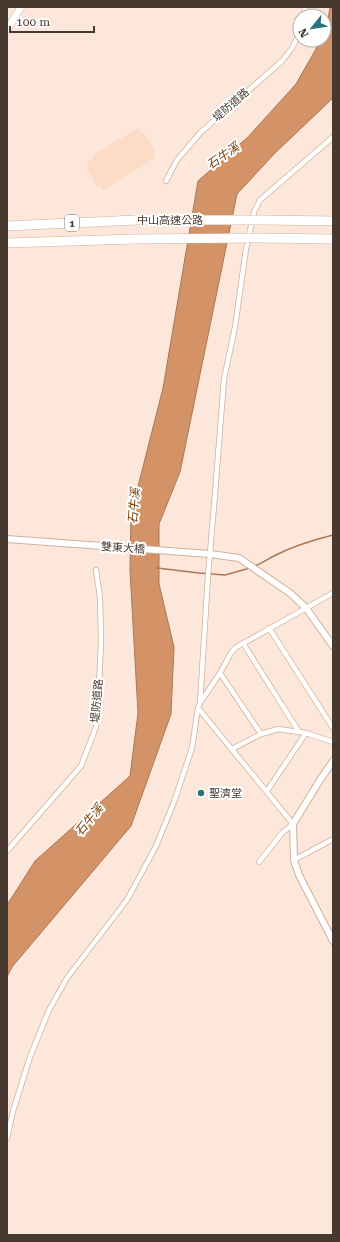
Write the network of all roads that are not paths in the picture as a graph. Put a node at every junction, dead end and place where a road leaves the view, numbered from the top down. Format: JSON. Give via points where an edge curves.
{"nodes":[{"id":1,"x":21,"y":7,"type":"edge"},
{"id":2,"x":7,"y":30,"type":"edge"},
{"id":3,"x":292,"y":48,"type":"edge"},
{"id":4,"x":333,"y":137,"type":"edge"},
{"id":5,"x":166,"y":181,"type":"dead end"},
{"id":6,"x":333,"y":221,"type":"edge"},
{"id":7,"x":7,"y":226,"type":"edge"},
{"id":8,"x":333,"y":239,"type":"edge"},
{"id":9,"x":7,"y":243,"type":"edge"},
{"id":10,"x":7,"y":539,"type":"edge"},
{"id":11,"x":210,"y":554,"type":"junction"},
{"id":12,"x":96,"y":570,"type":"dead end"},
{"id":13,"x":333,"y":594,"type":"edge"},
{"id":14,"x":306,"y":608,"type":"junction"},
{"id":15,"x":269,"y":628,"type":"junction"},
{"id":16,"x":243,"y":643,"type":"junction"},
{"id":17,"x":333,"y":646,"type":"edge"},
{"id":18,"x":220,"y":673,"type":"junction"},
{"id":19,"x":199,"y":705,"type":"junction"},
{"id":20,"x":333,"y":728,"type":"edge"},
{"id":21,"x":299,"y":732,"type":"junction"},
{"id":22,"x":306,"y":733,"type":"junction"},
{"id":23,"x":261,"y":734,"type":"junction"},
{"id":24,"x":333,"y":742,"type":"edge"},
{"id":25,"x":232,"y":748,"type":"junction"},
{"id":26,"x":333,"y":761,"type":"edge"},
{"id":27,"x":267,"y":791,"type":"junction"},
{"id":28,"x":293,"y":824,"type":"junction"},
{"id":29,"x":333,"y":839,"type":"edge"},
{"id":30,"x":7,"y":851,"type":"edge"},
{"id":31,"x":294,"y":860,"type":"junction"},
{"id":32,"x":259,"y":862,"type":"dead end"},
{"id":33,"x":333,"y":941,"type":"edge"},
{"id":34,"x":7,"y":1138,"type":"edge"}],
"edges":[{"from":1,"to":2,"type":"main road"},
{"from":3,"to":5,"type":"street","name":"堤防道路","via":[[282,61],[201,132],[177,160]]},
{"from":4,"to":11,"type":"street","via":[[260,200],[254,212],[224,380]]},
{"from":6,"to":7,"type":"highway","name":"中山高速公路","number":"1","bridge":true,"via":[[136,220]]},
{"from":8,"to":9,"type":"highway","name":"中山高速公路","number":"1","bridge":true,"via":[[134,239]]},
{"from":10,"to":11,"type":"street","name":"雙東大橋"},
{"from":11,"to":14,"type":"street","name":"雙東大橋","via":[[239,558],[290,593]]},
{"from":11,"to":19,"type":"street"},
{"from":12,"to":30,"type":"street","name":"堤防道路","via":[[100,597],[101,641],[96,728],[82,766]]},
{"from":13,"to":14,"type":"street"},
{"from":14,"to":15,"type":"street"},
{"from":14,"to":17,"type":"street","name":"雙東大橋"},
{"from":15,"to":16,"type":"street"},
{"from":15,"to":20,"type":"street"},
{"from":16,"to":18,"type":"street","via":[[230,653]]},
{"from":16,"to":21,"type":"street"},
{"from":18,"to":19,"type":"street"},
{"from":18,"to":23,"type":"street"},
{"from":19,"to":25,"type":"street"},
{"from":19,"to":34,"type":"street","via":[[192,748],[156,846],[127,900],[68,978],[49,1010],[30,1057]]},
{"from":21,"to":22,"type":"street"},
{"from":21,"to":23,"type":"street","via":[[278,729]]},
{"from":22,"to":24,"type":"street"},
{"from":22,"to":27,"type":"street"},
{"from":23,"to":25,"type":"street"},
{"from":25,"to":27,"type":"street"},
{"from":26,"to":28,"type":"street"},
{"from":27,"to":28,"type":"street"},
{"from":28,"to":31,"type":"street"},
{"from":28,"to":32,"type":"street","via":[[282,833]]},
{"from":29,"to":31,"type":"street"},
{"from":31,"to":33,"type":"street","via":[[298,876]]}]}
